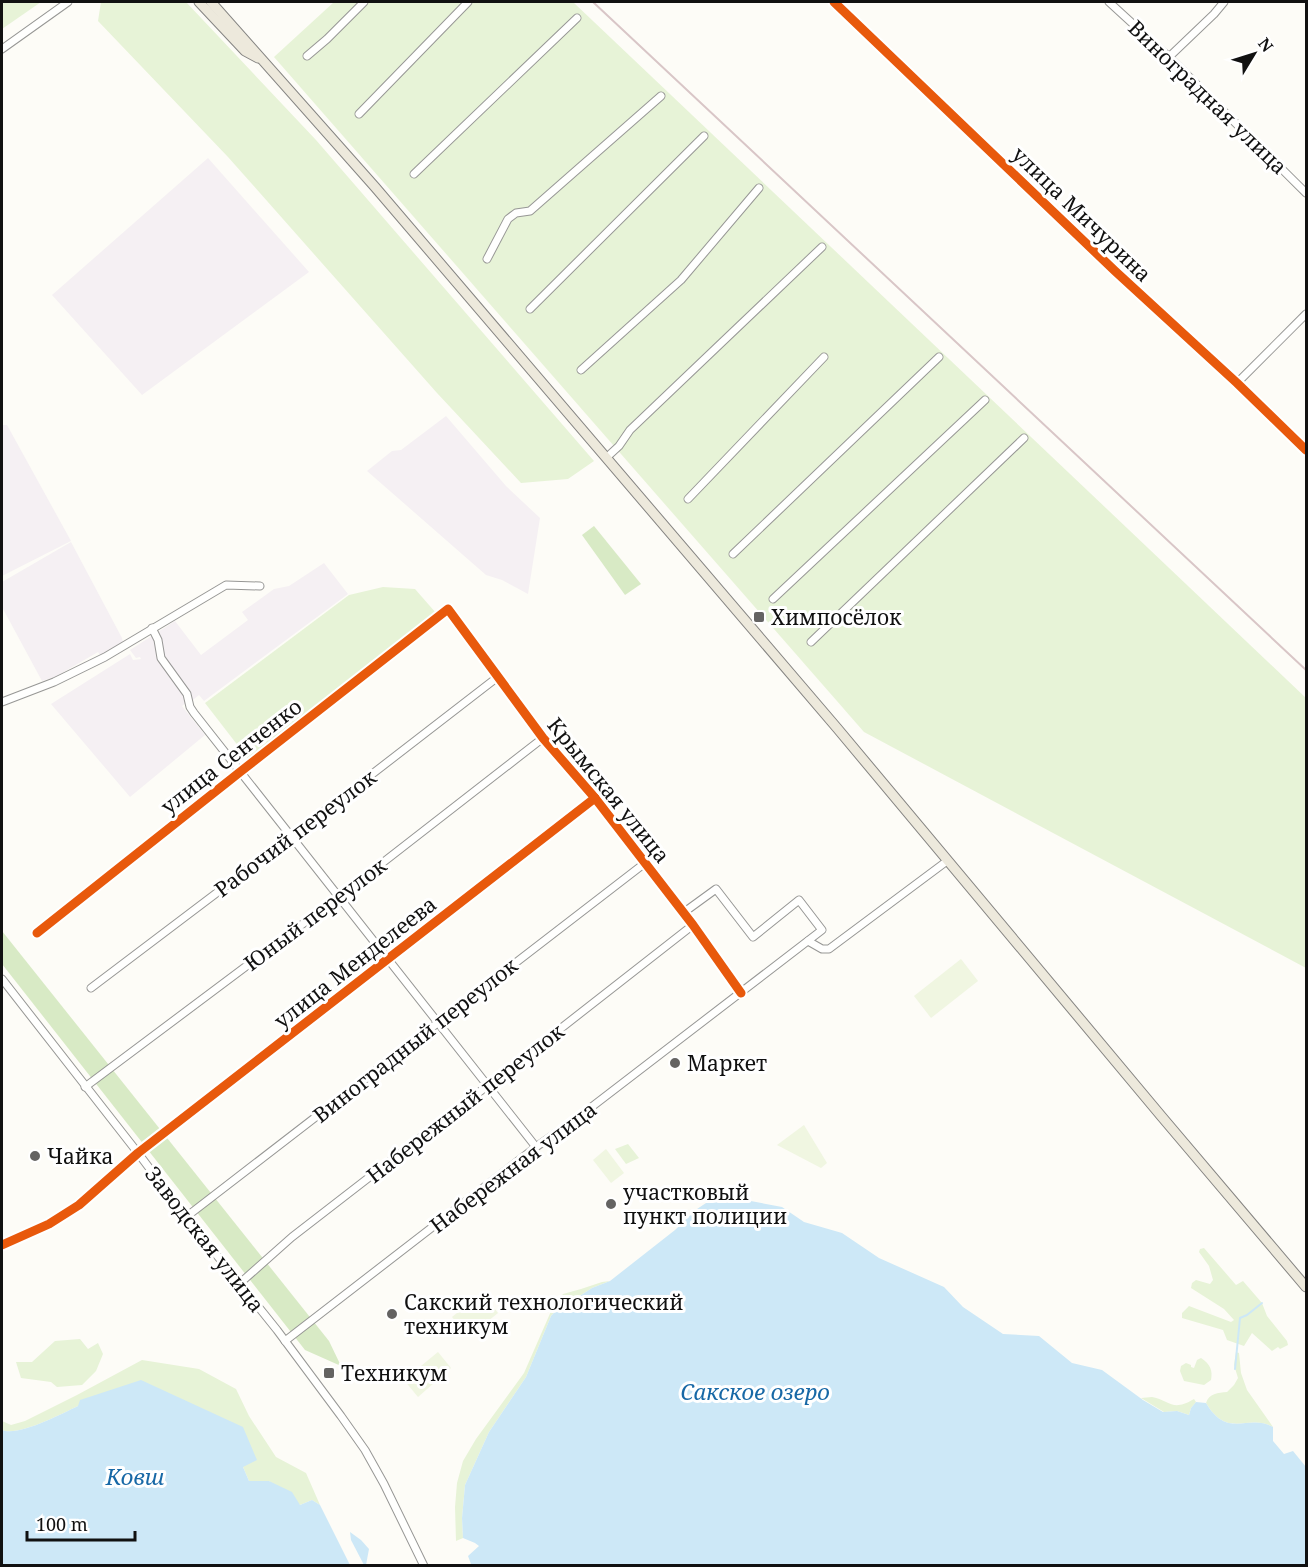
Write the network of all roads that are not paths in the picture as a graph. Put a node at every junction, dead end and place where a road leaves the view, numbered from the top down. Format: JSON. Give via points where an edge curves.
{"nodes":[{"id":1,"x":68,"y":2,"type":"edge"},
{"id":2,"x":199,"y":2,"type":"edge"},
{"id":3,"x":211,"y":2,"type":"edge"},
{"id":4,"x":364,"y":2,"type":"edge"},
{"id":5,"x":468,"y":2,"type":"edge"},
{"id":6,"x":834,"y":2,"type":"edge"},
{"id":7,"x":1109,"y":2,"type":"edge"},
{"id":8,"x":1224,"y":2,"type":"edge"},
{"id":9,"x":577,"y":18,"type":"dead end"},
{"id":10,"x":2,"y":49,"type":"edge"},
{"id":11,"x":306,"y":56,"type":"dead end"},
{"id":12,"x":1168,"y":57,"type":"junction"},
{"id":13,"x":265,"y":63,"type":"junction"},
{"id":14,"x":661,"y":96,"type":"dead end"},
{"id":15,"x":359,"y":114,"type":"dead end"},
{"id":16,"x":704,"y":136,"type":"dead end"},
{"id":17,"x":414,"y":174,"type":"dead end"},
{"id":18,"x":759,"y":188,"type":"dead end"},
{"id":19,"x":1306,"y":193,"type":"edge"},
{"id":20,"x":822,"y":247,"type":"dead end"},
{"id":21,"x":487,"y":259,"type":"dead end"},
{"id":22,"x":530,"y":309,"type":"dead end"},
{"id":23,"x":1306,"y":314,"type":"edge"},
{"id":24,"x":824,"y":357,"type":"dead end"},
{"id":25,"x":939,"y":357,"type":"dead end"},
{"id":26,"x":581,"y":370,"type":"dead end"},
{"id":27,"x":1237,"y":383,"type":"junction"},
{"id":28,"x":985,"y":400,"type":"dead end"},
{"id":29,"x":1024,"y":438,"type":"dead end"},
{"id":30,"x":1306,"y":450,"type":"edge"},
{"id":31,"x":606,"y":458,"type":"junction"},
{"id":32,"x":688,"y":499,"type":"dead end"},
{"id":33,"x":733,"y":554,"type":"dead end"},
{"id":34,"x":260,"y":586,"type":"dead end"},
{"id":35,"x":773,"y":599,"type":"dead end"},
{"id":36,"x":448,"y":609,"type":"joint"},
{"id":37,"x":152,"y":628,"type":"junction"},
{"id":38,"x":810,"y":642,"type":"dead end"},
{"id":39,"x":499,"y":676,"type":"junction"},
{"id":40,"x":2,"y":702,"type":"edge"},
{"id":41,"x":543,"y":738,"type":"junction"},
{"id":42,"x":240,"y":772,"type":"junction"},
{"id":43,"x":595,"y":798,"type":"junction"},
{"id":44,"x":292,"y":836,"type":"junction"},
{"id":45,"x":947,"y":861,"type":"junction"},
{"id":46,"x":645,"y":863,"type":"junction"},
{"id":47,"x":339,"y":896,"type":"junction"},
{"id":48,"x":683,"y":913,"type":"junction"},
{"id":49,"x":693,"y":925,"type":"junction"},
{"id":50,"x":37,"y":933,"type":"dead end"},
{"id":51,"x":808,"y":941,"type":"junction"},
{"id":52,"x":388,"y":959,"type":"junction"},
{"id":53,"x":2,"y":979,"type":"edge"},
{"id":54,"x":91,"y":988,"type":"dead end"},
{"id":55,"x":741,"y":993,"type":"junction"},
{"id":56,"x":438,"y":1022,"type":"junction"},
{"id":57,"x":488,"y":1086,"type":"junction"},
{"id":58,"x":85,"y":1087,"type":"junction"},
{"id":59,"x":536,"y":1147,"type":"junction"},
{"id":60,"x":138,"y":1154,"type":"junction"},
{"id":61,"x":186,"y":1217,"type":"junction"},
{"id":62,"x":2,"y":1245,"type":"edge"},
{"id":63,"x":239,"y":1284,"type":"junction"},
{"id":64,"x":1306,"y":1287,"type":"edge"},
{"id":65,"x":285,"y":1341,"type":"junction"},
{"id":66,"x":424,"y":1566,"type":"edge"}],
"edges":[{"from":1,"to":10,"type":"street"},
{"from":2,"to":13,"type":"main road","via":[[245,51]]},
{"from":3,"to":13,"type":"main road"},
{"from":4,"to":11,"type":"street"},
{"from":5,"to":15,"type":"street"},
{"from":6,"to":27,"type":"street","name":"улица Мичурина"},
{"from":7,"to":12,"type":"street","name":"Виноградная улица"},
{"from":8,"to":12,"type":"street"},
{"from":9,"to":17,"type":"street"},
{"from":12,"to":19,"type":"street","name":"Виноградная улица"},
{"from":13,"to":31,"type":"main road"},
{"from":14,"to":21,"type":"street","via":[[530,211],[507,219]]},
{"from":16,"to":22,"type":"street"},
{"from":18,"to":26,"type":"street","via":[[681,280]]},
{"from":20,"to":31,"type":"street","via":[[630,430]]},
{"from":23,"to":27,"type":"street"},
{"from":24,"to":32,"type":"street"},
{"from":25,"to":33,"type":"street"},
{"from":27,"to":30,"type":"street","name":"улица Мичурина"},
{"from":28,"to":35,"type":"street"},
{"from":29,"to":38,"type":"street"},
{"from":31,"to":45,"type":"main road"},
{"from":34,"to":37,"type":"street","via":[[226,585]]},
{"from":36,"to":39,"type":"street","name":"Крымская улица"},
{"from":36,"to":42,"type":"street","name":"улица Сенченко"},
{"from":37,"to":40,"type":"street","via":[[54,682]]},
{"from":37,"to":42,"type":"street","via":[[161,658],[187,694],[190,707]]},
{"from":39,"to":41,"type":"street","name":"Крымская улица"},
{"from":39,"to":44,"type":"street","name":"Рабочий переулок"},
{"from":41,"to":43,"type":"street","name":"Крымская улица"},
{"from":41,"to":47,"type":"street","name":"Юный переулок"},
{"from":42,"to":44,"type":"street"},
{"from":42,"to":50,"type":"street","name":"улица Сенченко"},
{"from":43,"to":46,"type":"street","name":"Крымская улица"},
{"from":43,"to":52,"type":"street","name":"улица Менделеева"},
{"from":44,"to":47,"type":"street"},
{"from":44,"to":54,"type":"street","name":"Рабочий переулок"},
{"from":45,"to":51,"type":"street","via":[[830,949]]},
{"from":45,"to":64,"type":"main road"},
{"from":46,"to":48,"type":"street","name":"Крымская улица"},
{"from":46,"to":56,"type":"street","name":"Виноградный переулок"},
{"from":47,"to":52,"type":"street"},
{"from":47,"to":58,"type":"street","name":"Юный переулок"},
{"from":48,"to":49,"type":"street","name":"Крымская улица"},
{"from":48,"to":51,"type":"street","via":[[716,889],[753,937],[799,900],[822,930]]},
{"from":49,"to":55,"type":"street","name":"Крымская улица"},
{"from":49,"to":57,"type":"street","name":"Набережный переулок"},
{"from":51,"to":55,"type":"street","name":"Набережная улица"},
{"from":52,"to":56,"type":"street"},
{"from":52,"to":60,"type":"street","name":"улица Менделеева"},
{"from":53,"to":58,"type":"street","name":"Заводская улица"},
{"from":55,"to":59,"type":"street","name":"Набережная улица"},
{"from":56,"to":57,"type":"street"},
{"from":56,"to":61,"type":"street","name":"Виноградный переулок"},
{"from":57,"to":59,"type":"street"},
{"from":57,"to":63,"type":"street","name":"Набережный переулок","via":[[292,1237]]},
{"from":58,"to":60,"type":"street","name":"Заводская улица"},
{"from":59,"to":65,"type":"street","name":"Набережная улица"},
{"from":60,"to":61,"type":"street","name":"Заводская улица"},
{"from":60,"to":62,"type":"street","name":"улица Менделеева","via":[[80,1204],[49,1224]]},
{"from":61,"to":63,"type":"street","name":"Заводская улица"},
{"from":63,"to":65,"type":"street","name":"Заводская улица"},
{"from":65,"to":66,"type":"street","name":"Заводская улица","via":[[365,1450]]}]}
